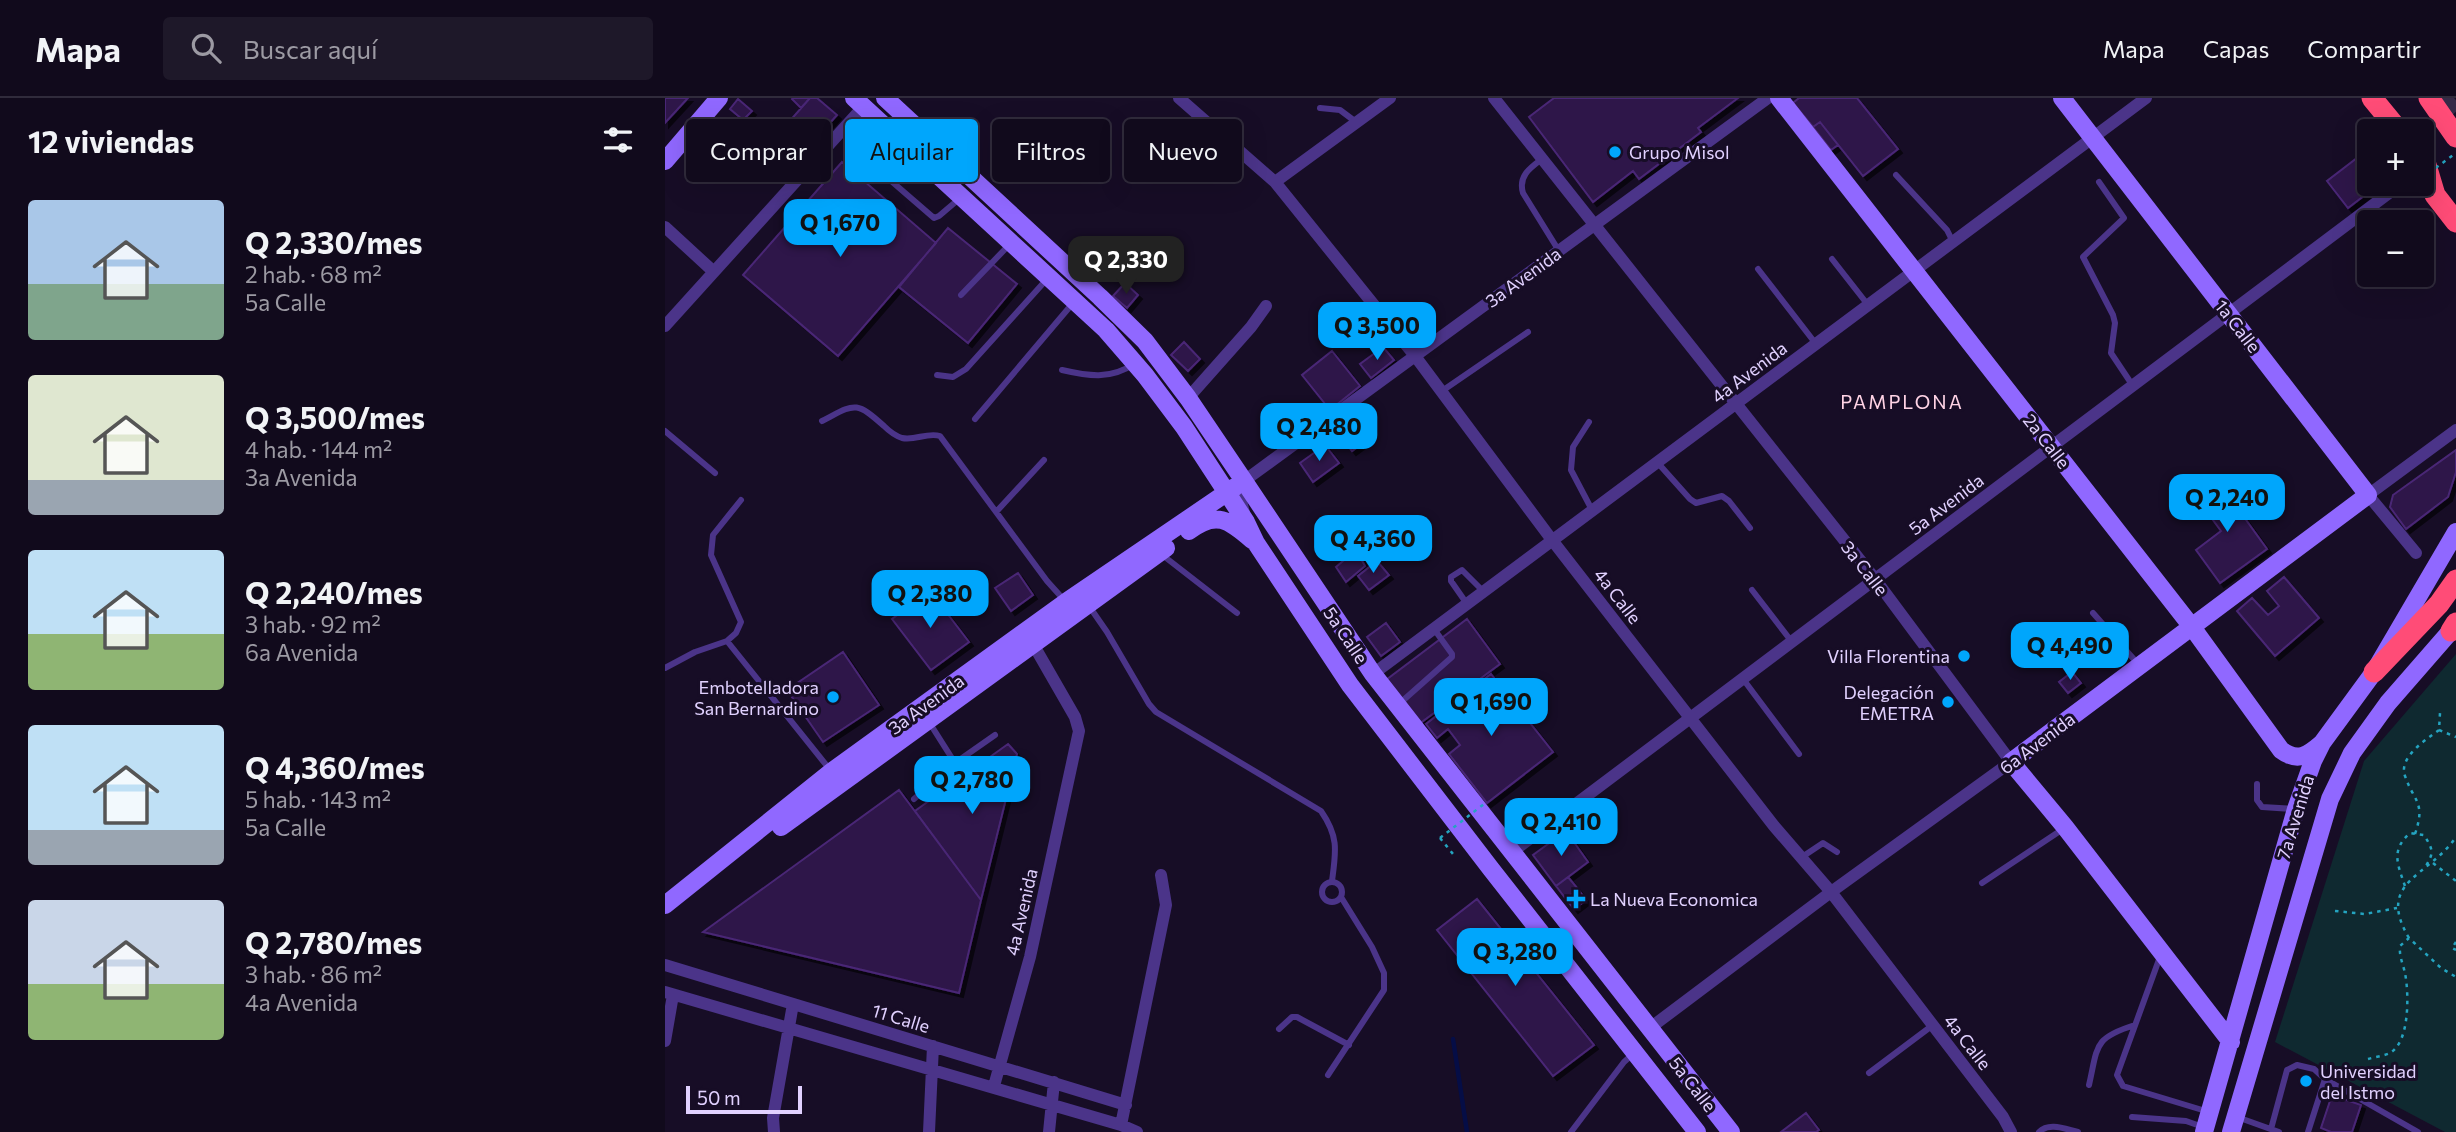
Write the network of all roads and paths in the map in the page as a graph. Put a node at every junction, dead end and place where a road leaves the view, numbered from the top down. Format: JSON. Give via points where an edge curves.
{"nodes":[{"id":1,"x":719,"y":98,"type":"edge"},
{"id":2,"x":885,"y":98,"type":"edge"},
{"id":3,"x":1179,"y":98,"type":"edge"},
{"id":4,"x":1390,"y":98,"type":"edge"},
{"id":5,"x":1494,"y":98,"type":"edge"},
{"id":6,"x":1768,"y":98,"type":"edge"},
{"id":7,"x":1779,"y":98,"type":"edge"},
{"id":8,"x":2062,"y":98,"type":"edge"},
{"id":9,"x":2146,"y":98,"type":"edge"},
{"id":10,"x":2372,"y":98,"type":"edge"},
{"id":11,"x":2429,"y":98,"type":"edge"},
{"id":12,"x":858,"y":102,"type":"edge"},
{"id":13,"x":1320,"y":108,"type":"dead end"},
{"id":14,"x":876,"y":119,"type":"edge"},
{"id":15,"x":2389,"y":119,"type":"edge"},
{"id":16,"x":1356,"y":122,"type":"junction"},
{"id":17,"x":2456,"y":137,"type":"edge"},
{"id":18,"x":2093,"y":138,"type":"junction"},
{"id":19,"x":2456,"y":153,"type":"edge"},
{"id":20,"x":1542,"y":159,"type":"junction"},
{"id":21,"x":665,"y":161,"type":"edge"},
{"id":22,"x":2434,"y":163,"type":"edge"},
{"id":23,"x":1896,"y":175,"type":"dead end"},
{"id":24,"x":2434,"y":179,"type":"edge"},
{"id":25,"x":893,"y":182,"type":"edge"},
{"id":26,"x":945,"y":182,"type":"edge"},
{"id":27,"x":1275,"y":182,"type":"junction"},
{"id":28,"x":2099,"y":182,"type":"dead end"},
{"id":29,"x":2434,"y":193,"type":"edge"},
{"id":30,"x":2385,"y":196,"type":"edge"},
{"id":31,"x":961,"y":197,"type":"junction"},
{"id":32,"x":2456,"y":200,"type":"edge"},
{"id":33,"x":2456,"y":222,"type":"edge"},
{"id":34,"x":1595,"y":225,"type":"junction"},
{"id":35,"x":665,"y":227,"type":"edge"},
{"id":36,"x":1953,"y":242,"type":"junction"},
{"id":37,"x":1011,"y":244,"type":"junction"},
{"id":38,"x":1559,"y":251,"type":"junction"},
{"id":39,"x":1832,"y":259,"type":"dead end"},
{"id":40,"x":1758,"y":269,"type":"dead end"},
{"id":41,"x":1914,"y":271,"type":"junction"},
{"id":42,"x":715,"y":272,"type":"junction"},
{"id":43,"x":1049,"y":278,"type":"junction"},
{"id":44,"x":961,"y":295,"type":"dead end"},
{"id":45,"x":1075,"y":302,"type":"junction"},
{"id":46,"x":1868,"y":305,"type":"junction"},
{"id":47,"x":1266,"y":306,"type":"dead end"},
{"id":48,"x":2228,"y":314,"type":"junction"},
{"id":49,"x":665,"y":327,"type":"edge"},
{"id":50,"x":1528,"y":332,"type":"dead end"},
{"id":51,"x":1816,"y":344,"type":"junction"},
{"id":52,"x":1415,"y":356,"type":"junction"},
{"id":53,"x":1162,"y":362,"type":"junction"},
{"id":54,"x":1140,"y":369,"type":"junction"},
{"id":55,"x":1062,"y":370,"type":"dead end"},
{"id":56,"x":937,"y":374,"type":"dead end"},
{"id":57,"x":2133,"y":386,"type":"junction"},
{"id":58,"x":1442,"y":391,"type":"junction"},
{"id":59,"x":1188,"y":398,"type":"junction"},
{"id":60,"x":1735,"y":404,"type":"junction"},
{"id":61,"x":975,"y":419,"type":"dead end"},
{"id":62,"x":822,"y":421,"type":"dead end"},
{"id":63,"x":1589,"y":422,"type":"dead end"},
{"id":64,"x":2456,"y":430,"type":"edge"},
{"id":65,"x":665,"y":431,"type":"edge"},
{"id":66,"x":2051,"y":447,"type":"junction"},
{"id":67,"x":1044,"y":460,"type":"dead end"},
{"id":68,"x":1657,"y":462,"type":"junction"},
{"id":69,"x":715,"y":473,"type":"dead end"},
{"id":70,"x":1244,"y":481,"type":"junction"},
{"id":71,"x":1227,"y":493,"type":"junction"},
{"id":72,"x":2368,"y":495,"type":"junction"},
{"id":73,"x":741,"y":500,"type":"dead end"},
{"id":74,"x":1592,"y":510,"type":"junction"},
{"id":75,"x":996,"y":512,"type":"junction"},
{"id":76,"x":1246,"y":522,"type":"junction"},
{"id":77,"x":1750,"y":528,"type":"dead end"},
{"id":78,"x":2456,"y":532,"type":"edge"},
{"id":79,"x":1552,"y":540,"type":"junction"},
{"id":80,"x":1256,"y":543,"type":"junction"},
{"id":81,"x":1160,"y":553,"type":"junction"},
{"id":82,"x":2416,"y":553,"type":"dead end"},
{"id":83,"x":1875,"y":579,"type":"junction"},
{"id":84,"x":2456,"y":580,"type":"edge"},
{"id":85,"x":1752,"y":590,"type":"dead end"},
{"id":86,"x":1483,"y":592,"type":"junction"},
{"id":87,"x":1467,"y":604,"type":"junction"},
{"id":88,"x":1076,"y":607,"type":"junction"},
{"id":89,"x":1237,"y":613,"type":"dead end"},
{"id":90,"x":2093,"y":613,"type":"dead end"},
{"id":91,"x":2454,"y":626,"type":"edge"},
{"id":92,"x":2192,"y":627,"type":"junction"},
{"id":93,"x":1434,"y":629,"type":"junction"},
{"id":94,"x":1030,"y":638,"type":"junction"},
{"id":95,"x":727,"y":640,"type":"junction"},
{"id":96,"x":1793,"y":642,"type":"junction"},
{"id":97,"x":2140,"y":666,"type":"junction"},
{"id":98,"x":665,"y":668,"type":"edge"},
{"id":99,"x":2374,"y":672,"type":"junction"},
{"id":100,"x":1373,"y":674,"type":"junction"},
{"id":101,"x":1743,"y":679,"type":"junction"},
{"id":102,"x":1398,"y":706,"type":"junction"},
{"id":103,"x":2440,"y":713,"type":"dead end"},
{"id":104,"x":1691,"y":718,"type":"junction"},
{"id":105,"x":928,"y":720,"type":"junction"},
{"id":106,"x":2439,"y":730,"type":"junction"},
{"id":107,"x":995,"y":735,"type":"dead end"},
{"id":108,"x":2456,"y":737,"type":"edge"},
{"id":109,"x":2322,"y":743,"type":"junction"},
{"id":110,"x":1799,"y":754,"type":"dead end"},
{"id":111,"x":2011,"y":762,"type":"junction"},
{"id":112,"x":955,"y":763,"type":"junction"},
{"id":113,"x":836,"y":778,"type":"junction"},
{"id":114,"x":2257,"y":784,"type":"dead end"},
{"id":115,"x":914,"y":799,"type":"dead end"},
{"id":116,"x":1484,"y":804,"type":"dead end"},
{"id":117,"x":2296,"y":809,"type":"junction"},
{"id":118,"x":2065,"y":827,"type":"junction"},
{"id":119,"x":2415,"y":834,"type":"junction"},
{"id":120,"x":2456,"y":837,"type":"edge"},
{"id":121,"x":1512,"y":852,"type":"junction"},
{"id":122,"x":1837,"y":852,"type":"dead end"},
{"id":123,"x":1453,"y":854,"type":"dead end"},
{"id":124,"x":1802,"y":857,"type":"junction"},
{"id":125,"x":2433,"y":863,"type":"junction"},
{"id":126,"x":2422,"y":872,"type":"junction"},
{"id":127,"x":1161,"y":875,"type":"dead end"},
{"id":128,"x":1332,"y":881,"type":"junction"},
{"id":129,"x":2456,"y":881,"type":"edge"},
{"id":130,"x":1982,"y":883,"type":"dead end"},
{"id":131,"x":2405,"y":886,"type":"junction"},
{"id":132,"x":1831,"y":892,"type":"junction"},
{"id":133,"x":1341,"y":897,"type":"junction"},
{"id":134,"x":668,"y":903,"type":"edge"},
{"id":135,"x":2397,"y":908,"type":"junction"},
{"id":136,"x":2335,"y":911,"type":"dead end"},
{"id":137,"x":2409,"y":939,"type":"junction"},
{"id":138,"x":2456,"y":942,"type":"edge"},
{"id":139,"x":2456,"y":950,"type":"edge"},
{"id":140,"x":2162,"y":952,"type":"junction"},
{"id":141,"x":665,"y":965,"type":"edge"},
{"id":142,"x":2456,"y":977,"type":"edge"},
{"id":143,"x":669,"y":993,"type":"edge"},
{"id":144,"x":793,"y":1004,"type":"junction"},
{"id":145,"x":1933,"y":1025,"type":"junction"},
{"id":146,"x":2135,"y":1025,"type":"junction"},
{"id":147,"x":788,"y":1026,"type":"junction"},
{"id":148,"x":1650,"y":1028,"type":"junction"},
{"id":149,"x":1279,"y":1029,"type":"dead end"},
{"id":150,"x":665,"y":1041,"type":"edge"},
{"id":151,"x":2231,"y":1042,"type":"junction"},
{"id":152,"x":1349,"y":1045,"type":"junction"},
{"id":153,"x":933,"y":1046,"type":"junction"},
{"id":154,"x":1635,"y":1052,"type":"junction"},
{"id":155,"x":2368,"y":1059,"type":"dead end"},
{"id":156,"x":1001,"y":1066,"type":"junction"},
{"id":157,"x":932,"y":1068,"type":"junction"},
{"id":158,"x":1869,"y":1073,"type":"dead end"},
{"id":159,"x":1328,"y":1075,"type":"dead end"},
{"id":160,"x":2325,"y":1079,"type":"junction"},
{"id":161,"x":1054,"y":1082,"type":"junction"},
{"id":162,"x":2089,"y":1085,"type":"dead end"},
{"id":163,"x":994,"y":1086,"type":"junction"},
{"id":164,"x":1050,"y":1105,"type":"junction"},
{"id":165,"x":1126,"y":1105,"type":"junction"},
{"id":166,"x":2132,"y":1117,"type":"dead end"},
{"id":167,"x":2206,"y":1124,"type":"edge"},
{"id":168,"x":2233,"y":1124,"type":"edge"},
{"id":169,"x":1121,"y":1125,"type":"junction"},
{"id":170,"x":2271,"y":1129,"type":"junction"},
{"id":171,"x":774,"y":1132,"type":"edge"},
{"id":172,"x":929,"y":1132,"type":"edge"},
{"id":173,"x":1049,"y":1132,"type":"edge"},
{"id":174,"x":1137,"y":1132,"type":"edge"},
{"id":175,"x":1571,"y":1132,"type":"edge"},
{"id":176,"x":1697,"y":1132,"type":"edge"},
{"id":177,"x":1731,"y":1132,"type":"edge"},
{"id":178,"x":2011,"y":1132,"type":"edge"},
{"id":179,"x":2039,"y":1132,"type":"edge"},
{"id":180,"x":2078,"y":1132,"type":"edge"},
{"id":181,"x":2279,"y":1132,"type":"edge"},
{"id":182,"x":2308,"y":1132,"type":"edge"},
{"id":183,"x":2418,"y":1132,"type":"edge"}],
"edges":[{"from":1,"to":21,"type":"main road"},
{"from":2,"to":53,"type":"main road","name":"5a Calle","via":[[1100,297]]},
{"from":3,"to":27,"type":"street","name":"4a Calle"},
{"from":4,"to":16,"type":"street"},
{"from":5,"to":20,"type":"street","name":"3a Calle"},
{"from":6,"to":34,"type":"street","name":"3a Avenida"},
{"from":7,"to":41,"type":"main road","name":"2a Calle"},
{"from":8,"to":18,"type":"main road","name":"1a Calle"},
{"from":9,"to":18,"type":"street","name":"4a Avenida"},
{"from":10,"to":15,"type":"highway"},
{"from":11,"to":17,"type":"highway"},
{"from":12,"to":14,"type":"main road","name":"5a Calle"},
{"from":12,"to":42,"type":"street"},
{"from":13,"to":16,"type":"lane","via":[[1340,110]]},
{"from":16,"to":27,"type":"street"},
{"from":18,"to":36,"type":"street","name":"4a Avenida"},
{"from":18,"to":48,"type":"main road","name":"1a Calle"},
{"from":19,"to":22,"type":"path","bridge":true},
{"from":20,"to":34,"type":"street","name":"3a Calle"},
{"from":20,"to":38,"type":"lane","via":[[1530,168],[1521,185]]},
{"from":23,"to":36,"type":"lane"},
{"from":24,"to":32,"type":"highway"},
{"from":25,"to":31,"type":"lane","via":[[934,218]]},
{"from":26,"to":31,"type":"main road","name":"5a Calle"},
{"from":27,"to":52,"type":"street","name":"4a Calle"},
{"from":28,"to":57,"type":"lane","via":[[2125,218],[2083,257],[2113,315],[2111,353]]},
{"from":29,"to":33,"type":"highway"},
{"from":30,"to":48,"type":"street","name":"5a Avenida"},
{"from":31,"to":37,"type":"main road","name":"5a Calle"},
{"from":34,"to":38,"type":"street","name":"3a Avenida"},
{"from":34,"to":60,"type":"street","name":"3a Calle"},
{"from":35,"to":42,"type":"street"},
{"from":36,"to":41,"type":"street","name":"4a Avenida"},
{"from":37,"to":43,"type":"main road","name":"5a Calle"},
{"from":37,"to":44,"type":"lane"},
{"from":38,"to":52,"type":"street","name":"3a Avenida"},
{"from":39,"to":46,"type":"lane"},
{"from":40,"to":51,"type":"lane"},
{"from":41,"to":46,"type":"street","name":"4a Avenida"},
{"from":41,"to":66,"type":"main road","name":"2a Calle"},
{"from":42,"to":49,"type":"street"},
{"from":43,"to":45,"type":"main road","name":"5a Calle"},
{"from":43,"to":56,"type":"lane","via":[[965,369],[953,377]]},
{"from":45,"to":54,"type":"main road","name":"5a Calle"},
{"from":45,"to":61,"type":"lane"},
{"from":46,"to":51,"type":"street","name":"4a Avenida"},
{"from":47,"to":59,"type":"street"},
{"from":48,"to":57,"type":"street","name":"5a Avenida"},
{"from":48,"to":72,"type":"main road","name":"1a Calle"},
{"from":50,"to":58,"type":"lane"},
{"from":51,"to":60,"type":"street","name":"4a Avenida"},
{"from":52,"to":58,"type":"street","name":"4a Calle"},
{"from":52,"to":70,"type":"street","name":"3a Avenida"},
{"from":53,"to":54,"type":"main road"},
{"from":53,"to":59,"type":"main road","name":"5a Calle"},
{"from":54,"to":55,"type":"lane","via":[[1090,377]]},
{"from":54,"to":71,"type":"main road","name":"5a Calle"},
{"from":57,"to":66,"type":"street","name":"5a Avenida"},
{"from":58,"to":79,"type":"street","name":"4a Calle"},
{"from":59,"to":70,"type":"main road","name":"5a Calle"},
{"from":60,"to":68,"type":"street","name":"4a Avenida"},
{"from":60,"to":83,"type":"street","name":"3a Calle"},
{"from":62,"to":75,"type":"lane","via":[[855,406],[904,439],[931,433],[940,436]]},
{"from":63,"to":74,"type":"lane","via":[[1573,447],[1571,470]]},
{"from":64,"to":72,"type":"street","name":"6a Avenida"},
{"from":65,"to":69,"type":"lane"},
{"from":66,"to":83,"type":"street","name":"5a Avenida"},
{"from":66,"to":92,"type":"main road","name":"2a Calle"},
{"from":67,"to":75,"type":"lane"},
{"from":68,"to":74,"type":"street","name":"4a Avenida"},
{"from":68,"to":77,"type":"lane","via":[[1696,503],[1722,496]]},
{"from":70,"to":71,"type":"main road","name":"3a Avenida"},
{"from":70,"to":76,"type":"street","via":[[1239,492]]},
{"from":70,"to":100,"type":"main road","name":"5a Calle"},
{"from":71,"to":76,"type":"main road","name":"5a Calle"},
{"from":71,"to":88,"type":"main road","name":"3a Avenida"},
{"from":72,"to":82,"type":"street","name":"1a Calle"},
{"from":72,"to":92,"type":"main road","name":"6a Avenida"},
{"from":73,"to":95,"type":"lane","via":[[713,535],[711,555],[741,622]]},
{"from":74,"to":79,"type":"street","name":"4a Avenida"},
{"from":75,"to":88,"type":"lane","via":[[1047,581]]},
{"from":76,"to":80,"type":"main road","name":"5a Calle"},
{"from":78,"to":99,"type":"main road","name":"7a Avenida"},
{"from":79,"to":86,"type":"street","name":"4a Avenida"},
{"from":79,"to":104,"type":"street","name":"4a Calle"},
{"from":80,"to":81,"type":"main road","name":"3a Avenida","via":[[1225,520],[1214,518],[1199,523]]},
{"from":80,"to":154,"type":"main road","name":"5a Calle","via":[[1350,685]]},
{"from":81,"to":88,"type":"main road","name":"3a Avenida"},
{"from":81,"to":89,"type":"lane"},
{"from":83,"to":96,"type":"street","name":"5a Avenida"},
{"from":83,"to":111,"type":"street","name":"3a Calle"},
{"from":84,"to":99,"type":"highway"},
{"from":85,"to":96,"type":"lane"},
{"from":86,"to":87,"type":"street","name":"4a Avenida"},
{"from":86,"to":87,"type":"lane","via":[[1462,570],[1451,577]]},
{"from":87,"to":93,"type":"street","name":"4a Avenida"},
{"from":88,"to":94,"type":"main road","name":"3a Avenida"},
{"from":88,"to":128,"type":"lane","via":[[1107,632],[1156,712],[1321,811],[1330,824],[1336,850]]},
{"from":90,"to":97,"type":"lane"},
{"from":91,"to":168,"type":"main road","name":"7a Avenida","via":[[2388,703],[2352,754],[2330,799]]},
{"from":92,"to":97,"type":"main road","name":"6a Avenida"},
{"from":92,"to":109,"type":"main road","name":"2a Calle","via":[[2281,750],[2298,758]]},
{"from":93,"to":100,"type":"street","name":"4a Avenida"},
{"from":93,"to":102,"type":"lane","via":[[1452,657]]},
{"from":94,"to":105,"type":"main road","name":"3a Avenida"},
{"from":94,"to":113,"type":"main road","name":"3a Avenida"},
{"from":94,"to":156,"type":"street","name":"4a Avenida","via":[[1079,731],[1030,957]]},
{"from":95,"to":98,"type":"lane"},
{"from":95,"to":113,"type":"lane"},
{"from":96,"to":101,"type":"street","name":"5a Avenida"},
{"from":97,"to":111,"type":"main road","name":"6a Avenida"},
{"from":99,"to":109,"type":"main road","name":"7a Avenida"},
{"from":100,"to":102,"type":"main road","name":"5a Calle"},
{"from":101,"to":104,"type":"street","name":"5a Avenida"},
{"from":101,"to":110,"type":"lane"},
{"from":102,"to":121,"type":"main road","name":"5a Calle"},
{"from":103,"to":106,"type":"path"},
{"from":104,"to":121,"type":"street","name":"5a Avenida"},
{"from":104,"to":124,"type":"street","name":"4a Calle"},
{"from":105,"to":112,"type":"lane"},
{"from":105,"to":113,"type":"main road","name":"3a Avenida"},
{"from":106,"to":108,"type":"path"},
{"from":106,"to":119,"type":"path","via":[[2416,748],[2404,770],[2420,804]]},
{"from":107,"to":112,"type":"lane"},
{"from":109,"to":117,"type":"main road","name":"7a Avenida"},
{"from":111,"to":118,"type":"main road","name":"3a Calle"},
{"from":111,"to":132,"type":"street","name":"6a Avenida"},
{"from":112,"to":115,"type":"lane"},
{"from":113,"to":134,"type":"main road","name":"3a Avenida","via":[[744,854]]},
{"from":114,"to":117,"type":"lane","via":[[2262,807]]},
{"from":116,"to":123,"type":"path","bridge":true,"via":[[1440,838]]},
{"from":117,"to":151,"type":"main road","name":"7a Avenida"},
{"from":118,"to":130,"type":"lane"},
{"from":118,"to":140,"type":"main road","name":"3a Calle"},
{"from":119,"to":126,"type":"path","via":[[2424,835],[2432,849]]},
{"from":119,"to":131,"type":"path","via":[[2399,843],[2397,852]]},
{"from":120,"to":125,"type":"path"},
{"from":121,"to":148,"type":"main road","name":"5a Calle"},
{"from":122,"to":124,"type":"lane","via":[[1823,844]]},
{"from":124,"to":132,"type":"street","name":"4a Calle"},
{"from":125,"to":126,"type":"path"},
{"from":125,"to":129,"type":"path"},
{"from":126,"to":131,"type":"path"},
{"from":127,"to":165,"type":"street","via":[[1166,905]]},
{"from":128,"to":133,"type":"lane","via":[[1341,886]]},
{"from":128,"to":133,"type":"lane","via":[[1322,886],[1322,897],[1332,902]]},
{"from":131,"to":135,"type":"path"},
{"from":132,"to":145,"type":"street","name":"4a Calle"},
{"from":132,"to":148,"type":"street","name":"6a Avenida"},
{"from":133,"to":152,"type":"lane","via":[[1384,974],[1384,990]]},
{"from":135,"to":136,"type":"path","via":[[2365,914]]},
{"from":135,"to":137,"type":"path"},
{"from":137,"to":142,"type":"path"},
{"from":137,"to":155,"type":"path","via":[[2400,946],[2399,954],[2407,1003],[2402,1040],[2391,1053]]},
{"from":138,"to":139,"type":"path","via":[[2452,948]]},
{"from":140,"to":146,"type":"lane"},
{"from":140,"to":151,"type":"main road","name":"3a Calle"},
{"from":141,"to":144,"type":"street","name":"11 Calle"},
{"from":143,"to":147,"type":"street"},
{"from":143,"to":150,"type":"street"},
{"from":144,"to":147,"type":"street"},
{"from":144,"to":153,"type":"street","name":"11 Calle"},
{"from":145,"to":158,"type":"lane"},
{"from":145,"to":178,"type":"street","name":"4a Calle"},
{"from":146,"to":162,"type":"lane","via":[[2114,1032],[2098,1045]]},
{"from":146,"to":167,"type":"lane","via":[[2117,1075],[2119,1081]]},
{"from":147,"to":157,"type":"street"},
{"from":147,"to":171,"type":"street"},
{"from":148,"to":177,"type":"main road","name":"5a Calle"},
{"from":149,"to":152,"type":"lane","via":[[1297,1017]]},
{"from":151,"to":167,"type":"main road","name":"7a Avenida"},
{"from":152,"to":159,"type":"lane"},
{"from":153,"to":156,"type":"street","name":"11 Calle"},
{"from":153,"to":157,"type":"street"},
{"from":154,"to":175,"type":"lane"},
{"from":154,"to":176,"type":"main road","name":"5a Calle"},
{"from":156,"to":161,"type":"street","name":"11 Calle"},
{"from":156,"to":163,"type":"street","name":"4a Avenida"},
{"from":157,"to":163,"type":"street"},
{"from":157,"to":172,"type":"street"},
{"from":160,"to":170,"type":"lane","via":[[2314,1069],[2297,1065],[2287,1070]]},
{"from":160,"to":182,"type":"lane"},
{"from":160,"to":183,"type":"lane"},
{"from":161,"to":164,"type":"street"},
{"from":161,"to":165,"type":"street","name":"11 Calle"},
{"from":163,"to":164,"type":"street"},
{"from":164,"to":169,"type":"street"},
{"from":164,"to":173,"type":"street"},
{"from":165,"to":169,"type":"street"},
{"from":166,"to":167,"type":"lane"},
{"from":168,"to":170,"type":"lane"},
{"from":169,"to":174,"type":"street"},
{"from":170,"to":181,"type":"lane"},
{"from":179,"to":180,"type":"lane","via":[[2044,1127]]}]}
